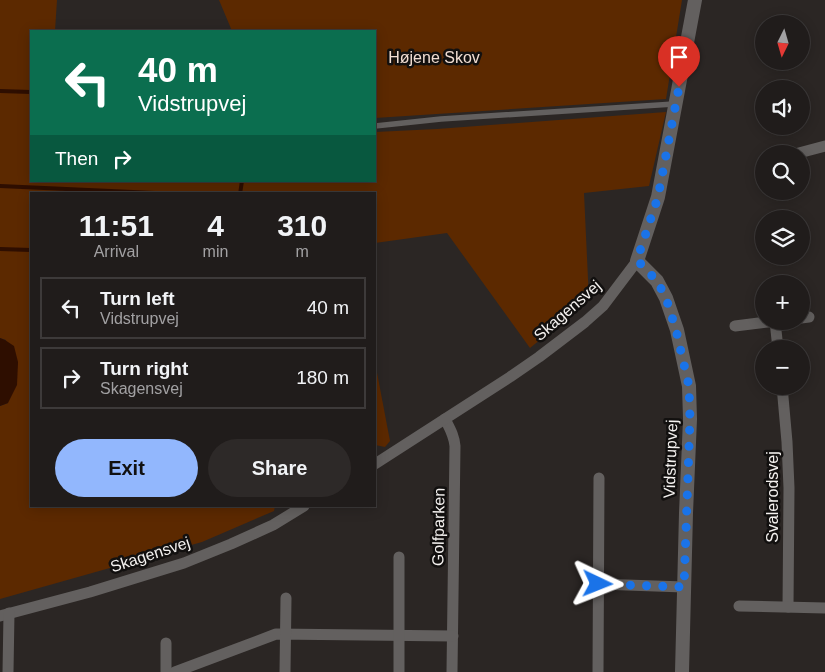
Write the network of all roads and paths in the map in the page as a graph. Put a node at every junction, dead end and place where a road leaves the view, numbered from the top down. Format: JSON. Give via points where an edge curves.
{"nodes":[{"id":1,"x":695,"y":0,"type":"edge"},
{"id":2,"x":676,"y":104,"type":"junction"},
{"id":3,"x":376,"y":126,"type":"edge"},
{"id":4,"x":825,"y":146,"type":"edge"},
{"id":5,"x":810,"y":150,"type":"edge"},
{"id":6,"x":637,"y":260,"type":"junction"},
{"id":7,"x":735,"y":326,"type":"dead end"},
{"id":8,"x":777,"y":340,"type":"edge"},
{"id":9,"x":783,"y":395,"type":"edge"},
{"id":10,"x":444,"y":420,"type":"junction"},
{"id":11,"x":378,"y":459,"type":"edge"},
{"id":12,"x":599,"y":478,"type":"dead end"},
{"id":13,"x":296,"y":508,"type":"edge"},
{"id":14,"x":399,"y":557,"type":"dead end"},
{"id":15,"x":598,"y":584,"type":"junction"},
{"id":16,"x":684,"y":587,"type":"junction"},
{"id":17,"x":286,"y":598,"type":"dead end"},
{"id":18,"x":738,"y":606,"type":"dead end"},
{"id":19,"x":788,"y":607,"type":"junction"},
{"id":20,"x":825,"y":608,"type":"edge"},
{"id":21,"x":4,"y":615,"type":"edge"},
{"id":22,"x":286,"y":634,"type":"junction"},
{"id":23,"x":399,"y":636,"type":"junction"},
{"id":24,"x":453,"y":636,"type":"junction"},
{"id":25,"x":166,"y":643,"type":"dead end"},
{"id":26,"x":8,"y":672,"type":"edge"},
{"id":27,"x":166,"y":672,"type":"edge"},
{"id":28,"x":175,"y":672,"type":"edge"},
{"id":29,"x":285,"y":672,"type":"edge"},
{"id":30,"x":399,"y":672,"type":"edge"},
{"id":31,"x":452,"y":672,"type":"edge"},
{"id":32,"x":598,"y":672,"type":"edge"},
{"id":33,"x":682,"y":672,"type":"edge"}],
"edges":[{"from":1,"to":2,"type":"street","name":"Skagensvej"},
{"from":2,"to":3,"type":"lane"},
{"from":2,"to":6,"type":"street","name":"Skagensvej","via":[[658,197]]},
{"from":4,"to":5,"type":"street"},
{"from":6,"to":10,"type":"street","name":"Skagensvej","via":[[603,306],[585,322],[532,362]]},
{"from":6,"to":16,"type":"street","name":"Vidstrupvej","via":[[657,281],[666,298],[689,386]]},
{"from":7,"to":8,"type":"street","via":[[775,321]]},
{"from":9,"to":19,"type":"street","name":"Svalerodsvej","via":[[788,442]]},
{"from":10,"to":11,"type":"street","name":"Skagensvej"},
{"from":10,"to":24,"type":"street","name":"Golfparken","via":[[452,431],[455,446]]},
{"from":12,"to":15,"type":"street"},
{"from":13,"to":21,"type":"street","name":"Skagensvej","via":[[273,524],[184,563]]},
{"from":14,"to":23,"type":"street"},
{"from":15,"to":16,"type":"street"},
{"from":15,"to":32,"type":"street"},
{"from":16,"to":33,"type":"street","name":"Vidstrupvej"},
{"from":17,"to":22,"type":"street"},
{"from":18,"to":19,"type":"street"},
{"from":19,"to":20,"type":"street"},
{"from":21,"to":26,"type":"street"},
{"from":22,"to":23,"type":"street"},
{"from":22,"to":28,"type":"street","via":[[276,634]]},
{"from":22,"to":29,"type":"street"},
{"from":23,"to":24,"type":"street"},
{"from":23,"to":30,"type":"street"},
{"from":24,"to":31,"type":"street","name":"Golfparken"},
{"from":25,"to":27,"type":"street"}]}
